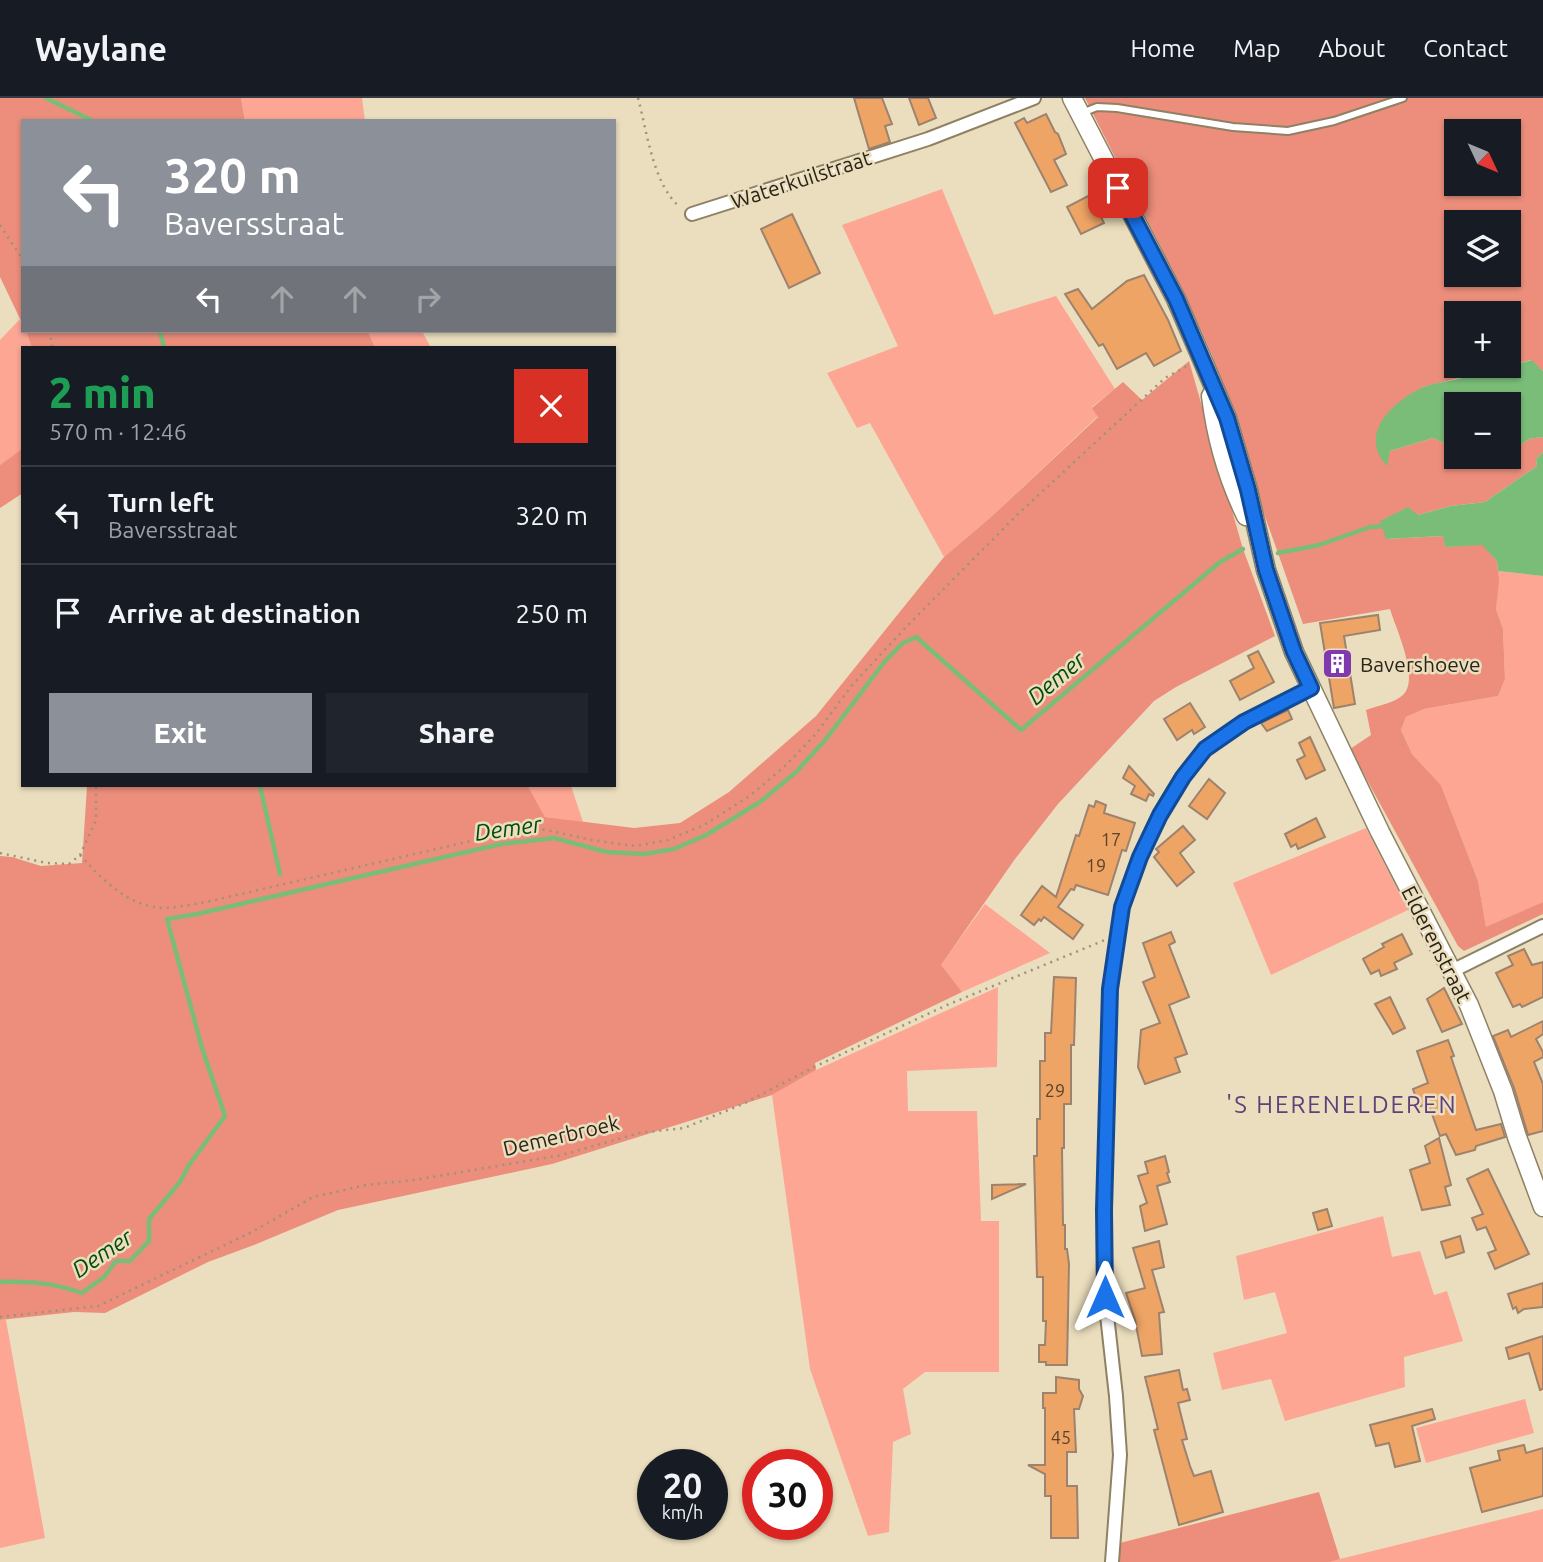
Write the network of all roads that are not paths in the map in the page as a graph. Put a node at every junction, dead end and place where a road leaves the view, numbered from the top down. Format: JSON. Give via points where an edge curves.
{"nodes":[{"id":1,"x":1034,"y":98,"type":"edge"},
{"id":2,"x":1403,"y":98,"type":"edge"},
{"id":3,"x":1076,"y":106,"type":"edge"},
{"id":4,"x":692,"y":214,"type":"road end"},
{"id":5,"x":1311,"y":688,"type":"junction"},
{"id":6,"x":1543,"y":926,"type":"edge"},
{"id":7,"x":1452,"y":971,"type":"junction"},
{"id":8,"x":1543,"y":1207,"type":"edge"},
{"id":9,"x":1112,"y":1562,"type":"edge"}],
"edges":[{"from":1,"to":4,"type":"street","name":"Waterkuilstraat","via":[[928,139]]},
{"from":2,"to":3,"type":"lane","via":[[1288,131]]},
{"from":3,"to":5,"type":"main road","name":"Elderenstraat","via":[[1176,299],[1227,418],[1278,611]]},
{"from":5,"to":7,"type":"main road","name":"Elderenstraat"},
{"from":5,"to":9,"type":"street","via":[[1244,722],[1205,749],[1160,815],[1122,907],[1110,989],[1104,1210],[1105,1297],[1120,1455]]},
{"from":6,"to":7,"type":"street"},
{"from":7,"to":8,"type":"main road","name":"Elderenstraat","via":[[1493,1065]]}]}
